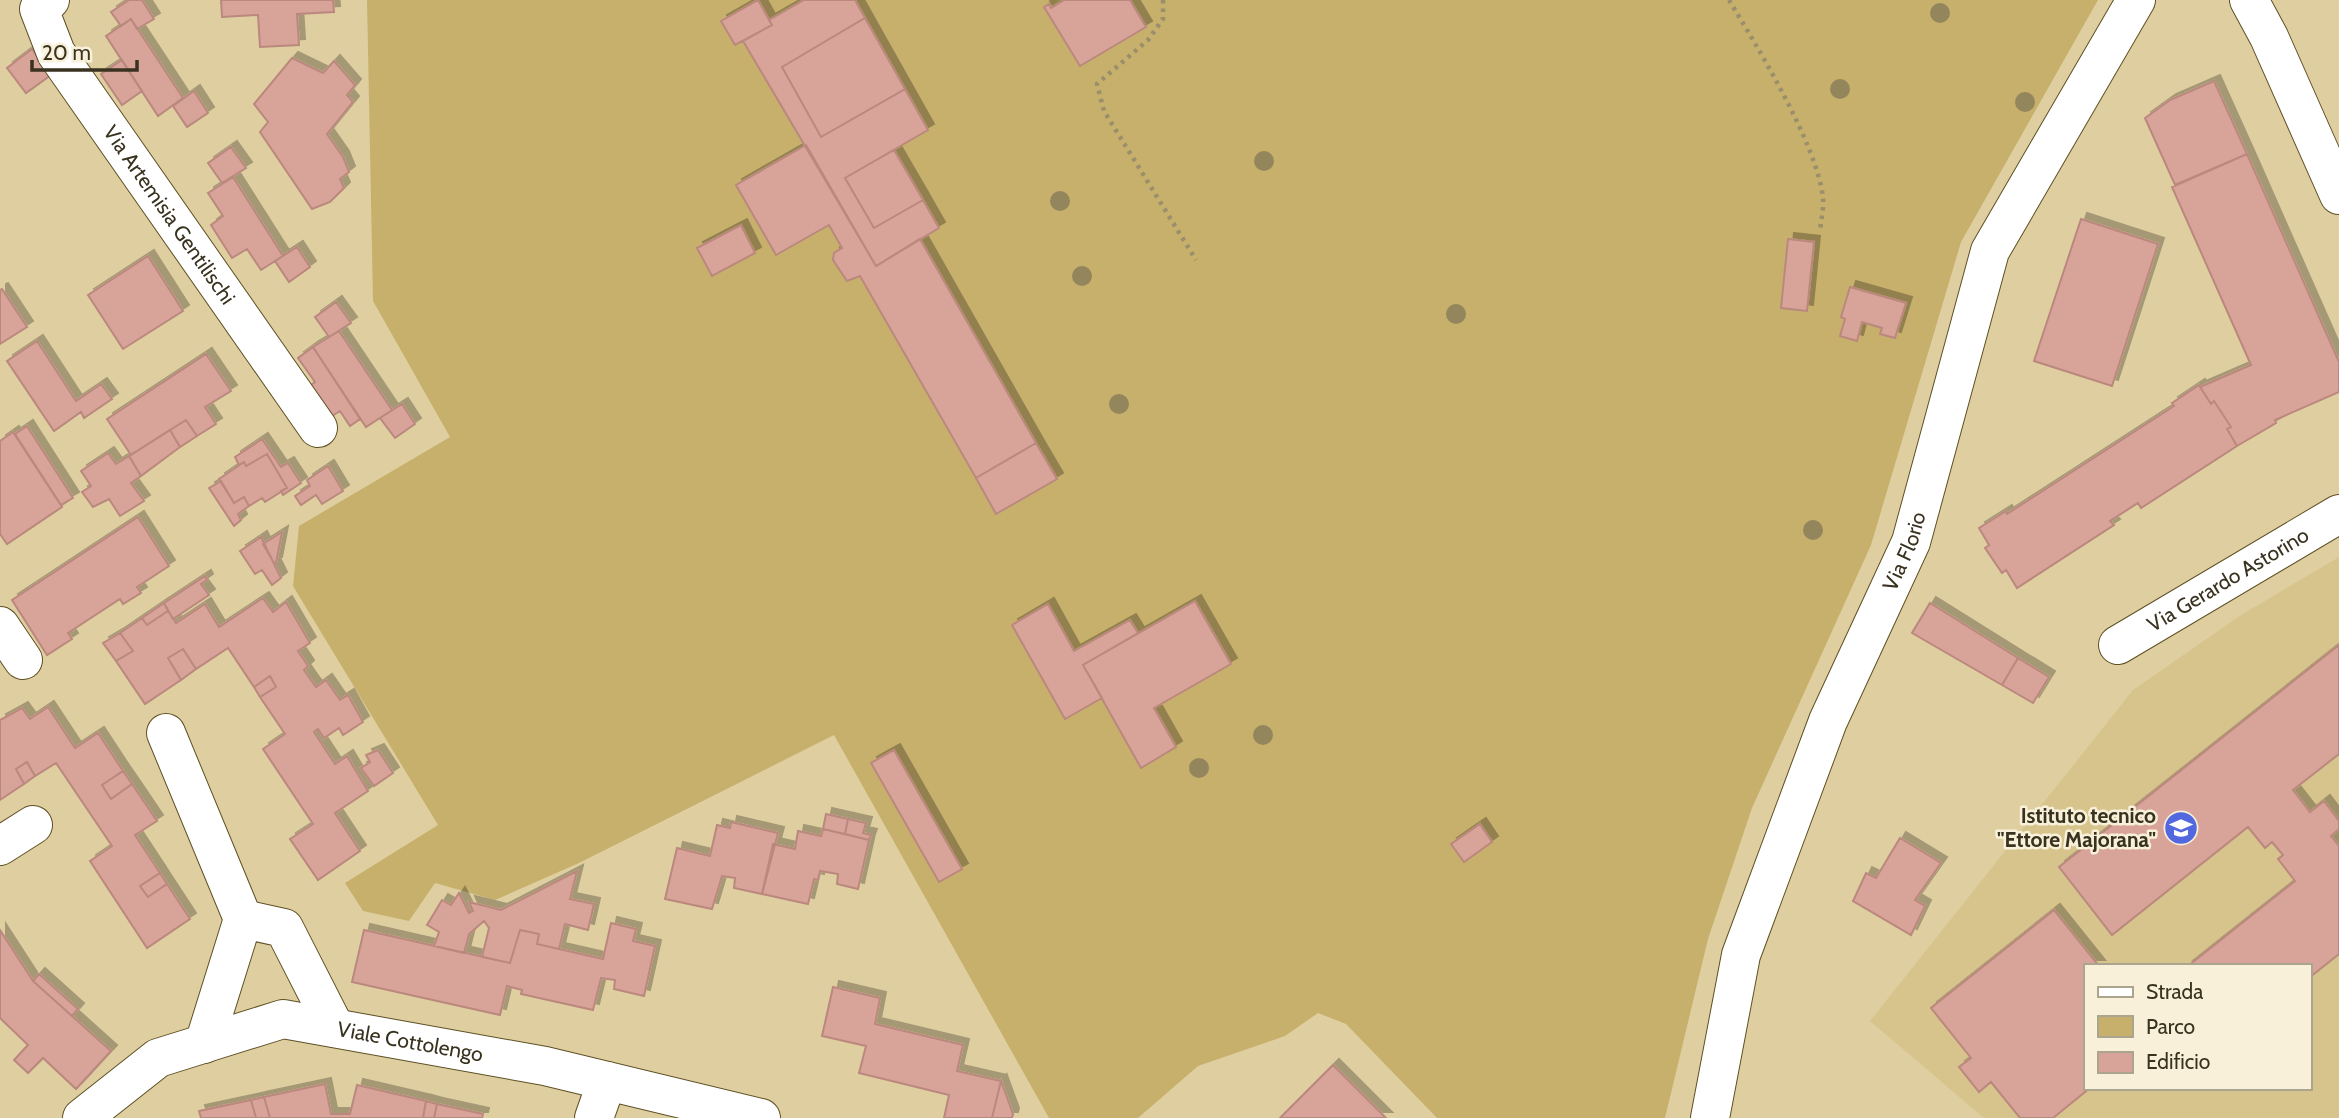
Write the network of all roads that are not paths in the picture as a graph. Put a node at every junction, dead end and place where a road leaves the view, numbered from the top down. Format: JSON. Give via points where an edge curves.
{"nodes":[{"id":1,"x":50,"y":0,"type":"edge"},
{"id":2,"x":2136,"y":0,"type":"edge"},
{"id":3,"x":2249,"y":0,"type":"edge"},
{"id":4,"x":2339,"y":195,"type":"edge"},
{"id":5,"x":318,"y":428,"type":"dead end"},
{"id":6,"x":2339,"y":514,"type":"edge"},
{"id":7,"x":0,"y":626,"type":"edge"},
{"id":8,"x":2118,"y":645,"type":"dead end"},
{"id":9,"x":23,"y":660,"type":"dead end"},
{"id":10,"x":166,"y":733,"type":"dead end"},
{"id":11,"x":33,"y":825,"type":"dead end"},
{"id":12,"x":0,"y":846,"type":"edge"},
{"id":13,"x":243,"y":919,"type":"junction"},
{"id":14,"x":335,"y":1028,"type":"junction"},
{"id":15,"x":204,"y":1044,"type":"junction"},
{"id":16,"x":607,"y":1081,"type":"junction"},
{"id":17,"x":100,"y":1113,"type":"edge"},
{"id":18,"x":594,"y":1118,"type":"edge"},
{"id":19,"x":761,"y":1118,"type":"edge"},
{"id":20,"x":1710,"y":1118,"type":"edge"}],
"edges":[{"from":1,"to":5,"type":"street","name":"Via Artemisia Gentilischi","via":[[39,9],[56,53]]},
{"from":2,"to":20,"type":"street","name":"Via Florio","via":[[1990,251],[1911,542],[1828,721],[1741,955]]},
{"from":3,"to":4,"type":"street"},
{"from":6,"to":8,"type":"street","name":"Via Gerardo Astorino"},
{"from":7,"to":9,"type":"street"},
{"from":10,"to":13,"type":"street"},
{"from":11,"to":12,"type":"street"},
{"from":13,"to":14,"type":"street","via":[[284,928]]},
{"from":13,"to":15,"type":"street"},
{"from":14,"to":15,"type":"street","name":"Viale Cottolengo","via":[[283,1019]]},
{"from":14,"to":16,"type":"street","name":"Viale Cottolengo"},
{"from":15,"to":17,"type":"street","name":"Viale Cottolengo","via":[[158,1058]]},
{"from":16,"to":18,"type":"street"},
{"from":16,"to":19,"type":"street","name":"Viale Cottolengo"}]}
